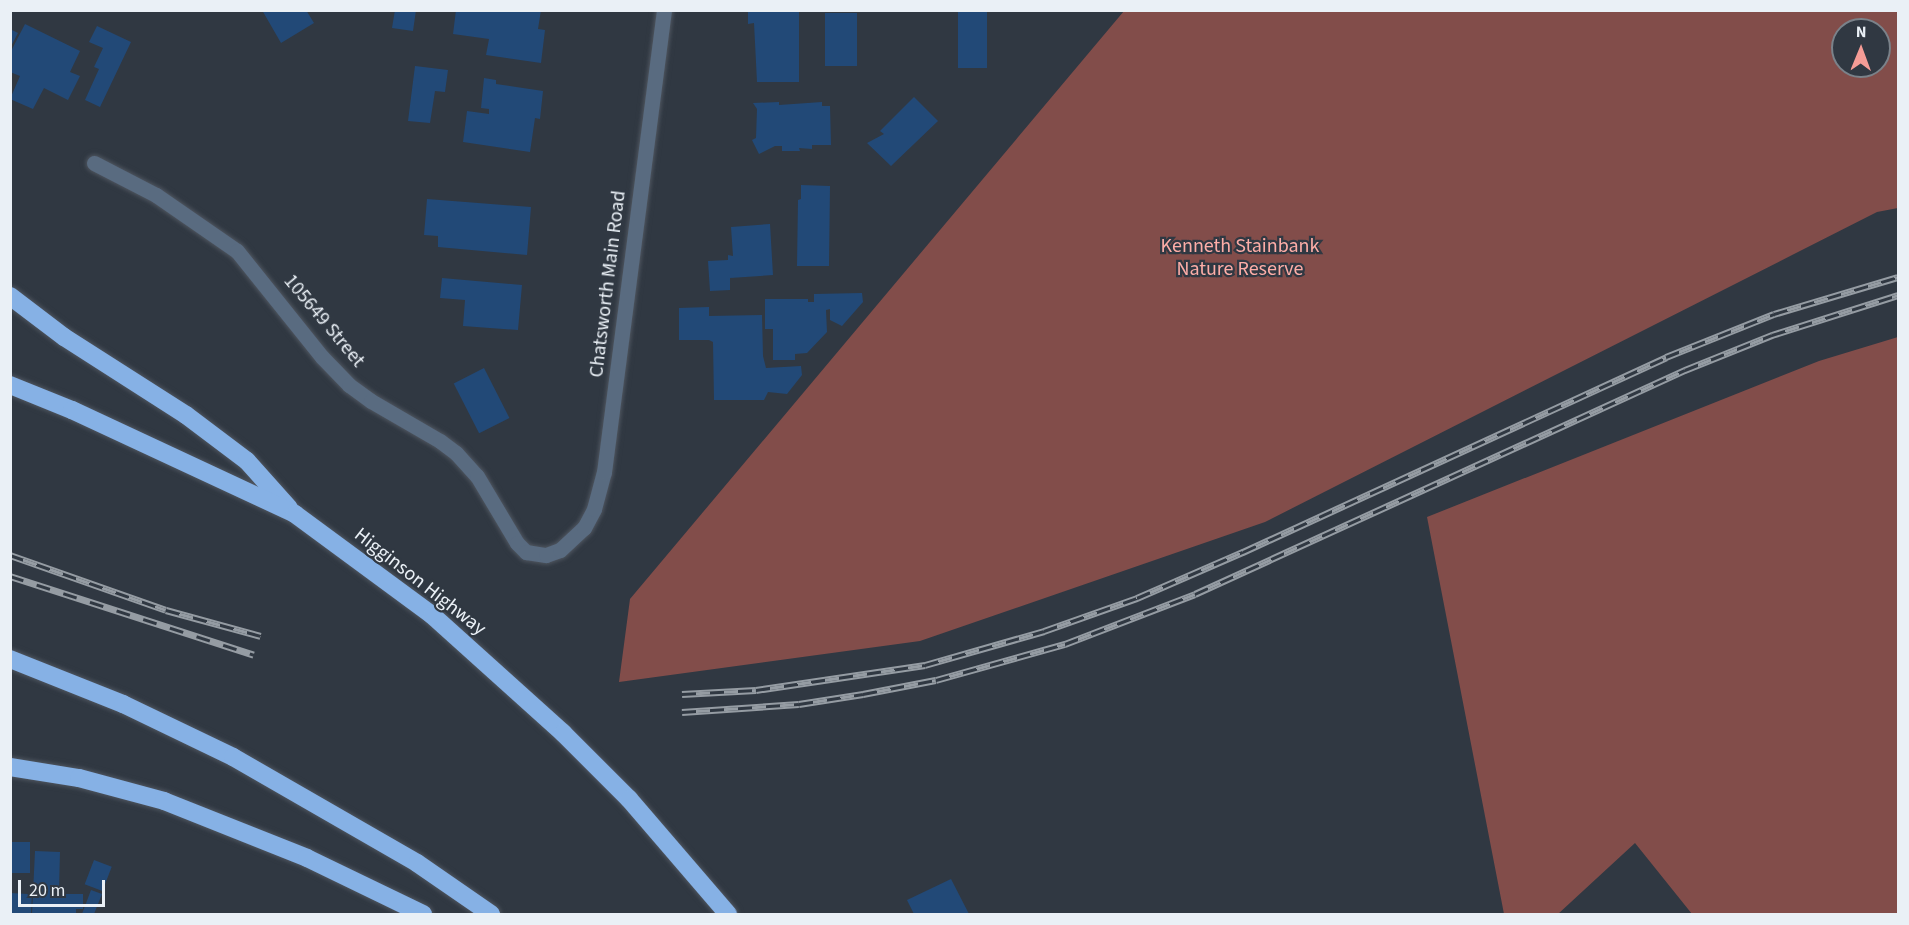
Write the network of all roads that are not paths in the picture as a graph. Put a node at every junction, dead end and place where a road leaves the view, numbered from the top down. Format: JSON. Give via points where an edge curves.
{"nodes":[{"id":1,"x":664,"y":10,"type":"edge"},
{"id":2,"x":94,"y":163,"type":"dead end"},
{"id":3,"x":10,"y":296,"type":"edge"},
{"id":4,"x":10,"y":385,"type":"edge"},
{"id":5,"x":294,"y":514,"type":"junction"},
{"id":6,"x":560,"y":550,"type":"joint"},
{"id":7,"x":10,"y":659,"type":"edge"},
{"id":8,"x":10,"y":767,"type":"edge"},
{"id":9,"x":423,"y":915,"type":"edge"},
{"id":10,"x":491,"y":915,"type":"edge"},
{"id":11,"x":728,"y":915,"type":"edge"}],
"edges":[{"from":1,"to":6,"type":"street","name":"Chatsworth Main Road","via":[[604,472],[594,509],[584,528]]},
{"from":2,"to":6,"type":"street","name":"105649 Street","via":[[156,195],[237,251],[349,385],[440,441],[465,462],[526,552],[546,555]]},
{"from":3,"to":5,"type":"highway","via":[[247,461]]},
{"from":4,"to":5,"type":"highway","name":"Higginson Highway"},
{"from":5,"to":11,"type":"highway","name":"Higginson Highway","via":[[432,615],[563,733],[629,799]]},
{"from":7,"to":10,"type":"highway","via":[[123,704],[233,758],[417,863]]},
{"from":8,"to":9,"type":"highway","via":[[79,778],[164,801],[307,858]]}]}
